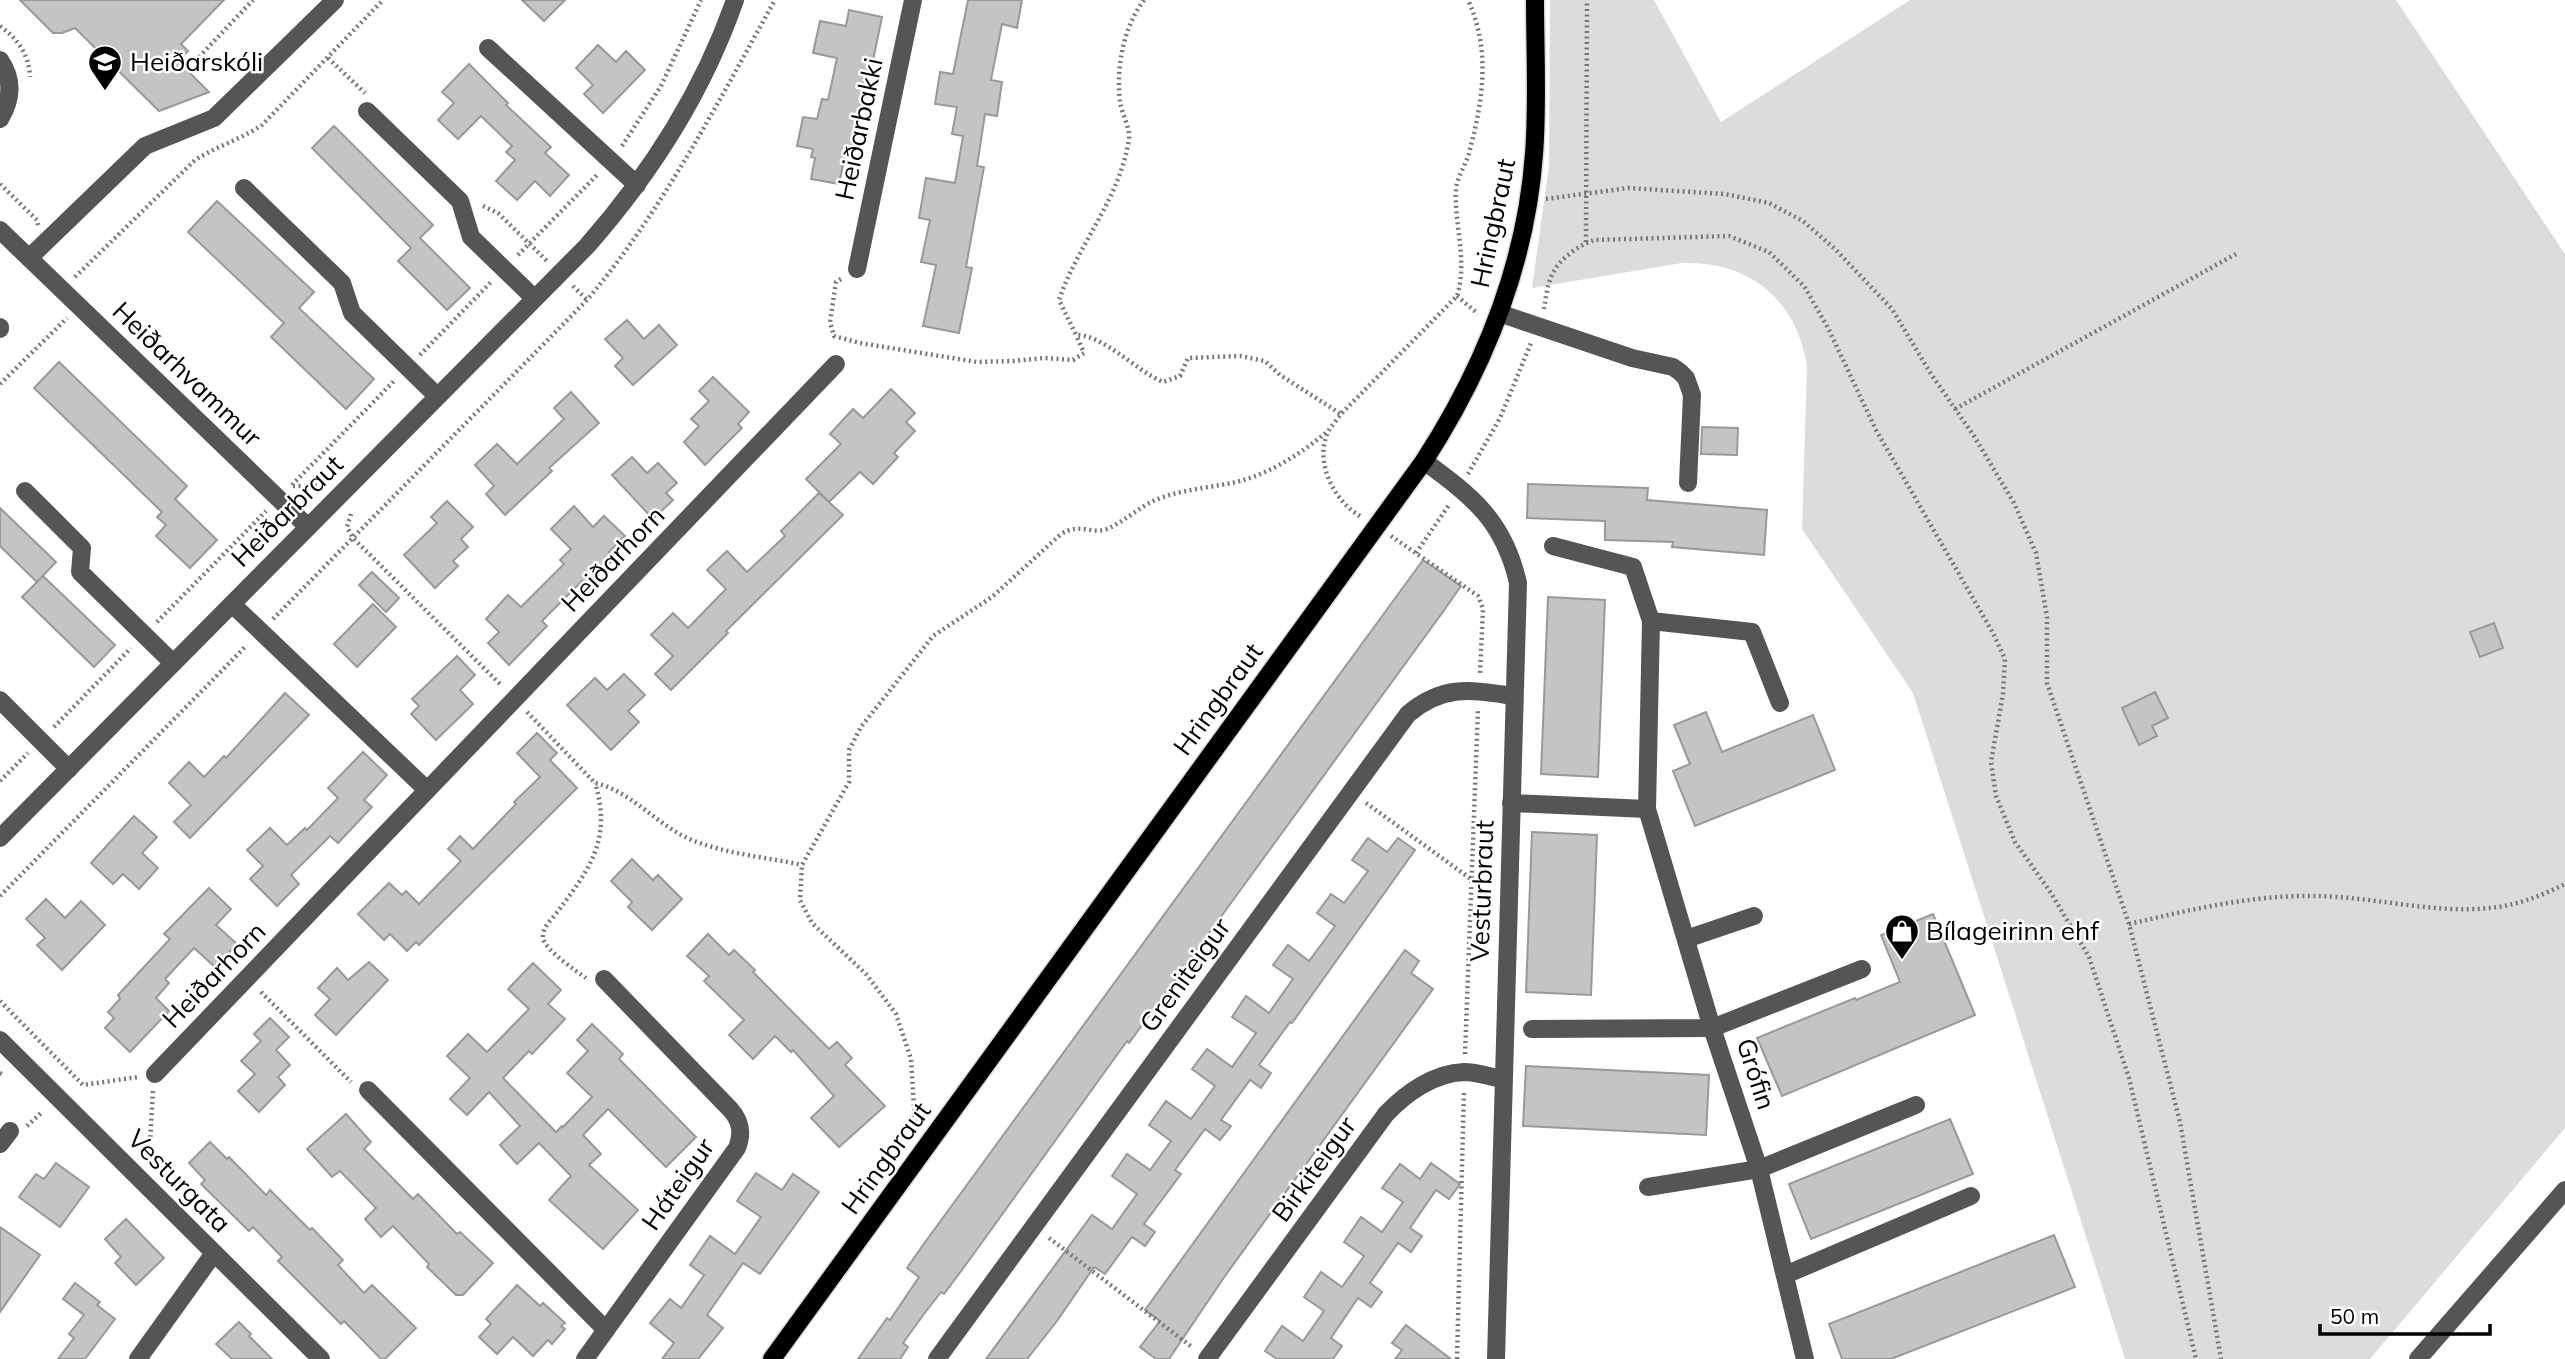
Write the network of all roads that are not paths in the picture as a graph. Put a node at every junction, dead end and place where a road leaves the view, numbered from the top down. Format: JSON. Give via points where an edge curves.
{"nodes":[{"id":1,"x":335,"y":0,"type":"edge"},
{"id":2,"x":735,"y":0,"type":"edge"},
{"id":3,"x":913,"y":0,"type":"edge"},
{"id":4,"x":1535,"y":0,"type":"edge"},
{"id":5,"x":488,"y":48,"type":"dead end"},
{"id":6,"x":0,"y":60,"type":"edge"},
{"id":7,"x":367,"y":111,"type":"dead end"},
{"id":8,"x":0,"y":118,"type":"edge"},
{"id":9,"x":637,"y":186,"type":"junction"},
{"id":10,"x":244,"y":188,"type":"dead end"},
{"id":11,"x":0,"y":230,"type":"edge"},
{"id":12,"x":29,"y":258,"type":"junction"},
{"id":13,"x":858,"y":269,"type":"road end"},
{"id":14,"x":534,"y":298,"type":"junction"},
{"id":15,"x":1499,"y":313,"type":"junction"},
{"id":16,"x":836,"y":364,"type":"dead end"},
{"id":17,"x":437,"y":396,"type":"junction"},
{"id":18,"x":1424,"y":461,"type":"junction"},
{"id":19,"x":1688,"y":483,"type":"dead end"},
{"id":20,"x":25,"y":491,"type":"dead end"},
{"id":21,"x":308,"y":527,"type":"junction"},
{"id":22,"x":1553,"y":546,"type":"dead end"},
{"id":23,"x":232,"y":604,"type":"junction"},
{"id":24,"x":1651,"y":621,"type":"junction"},
{"id":25,"x":173,"y":663,"type":"junction"},
{"id":26,"x":1514,"y":696,"type":"junction"},
{"id":27,"x":0,"y":700,"type":"edge"},
{"id":28,"x":1780,"y":703,"type":"dead end"},
{"id":29,"x":69,"y":769,"type":"junction"},
{"id":30,"x":427,"y":790,"type":"junction"},
{"id":31,"x":1511,"y":803,"type":"junction"},
{"id":32,"x":1647,"y":809,"type":"junction"},
{"id":33,"x":0,"y":838,"type":"edge"},
{"id":34,"x":1754,"y":916,"type":"dead end"},
{"id":35,"x":1686,"y":939,"type":"junction"},
{"id":36,"x":1862,"y":969,"type":"dead end"},
{"id":37,"x":604,"y":979,"type":"road end"},
{"id":38,"x":1712,"y":1028,"type":"junction"},
{"id":39,"x":1532,"y":1029,"type":"dead end"},
{"id":40,"x":0,"y":1041,"type":"edge"},
{"id":41,"x":155,"y":1074,"type":"road end"},
{"id":42,"x":1503,"y":1079,"type":"junction"},
{"id":43,"x":368,"y":1090,"type":"road end"},
{"id":44,"x":1916,"y":1105,"type":"dead end"},
{"id":45,"x":1759,"y":1169,"type":"junction"},
{"id":46,"x":1648,"y":1188,"type":"dead end"},
{"id":47,"x":2565,"y":1190,"type":"edge"},
{"id":48,"x":1971,"y":1196,"type":"dead end"},
{"id":49,"x":214,"y":1253,"type":"junction"},
{"id":50,"x":1785,"y":1275,"type":"junction"},
{"id":51,"x":606,"y":1330,"type":"junction"},
{"id":52,"x":138,"y":1359,"type":"edge"},
{"id":53,"x":321,"y":1359,"type":"edge"},
{"id":54,"x":585,"y":1359,"type":"edge"},
{"id":55,"x":772,"y":1359,"type":"edge"},
{"id":56,"x":937,"y":1359,"type":"edge"},
{"id":57,"x":1207,"y":1359,"type":"edge"},
{"id":58,"x":1496,"y":1359,"type":"edge"},
{"id":59,"x":1805,"y":1359,"type":"edge"},
{"id":60,"x":2418,"y":1359,"type":"edge"}],
"edges":[{"from":1,"to":12,"type":"street","via":[[214,118],[145,146]]},
{"from":2,"to":9,"type":"street","name":"Heiðarbraut","via":[[689,105]]},
{"from":3,"to":13,"type":"street","name":"Heiðarbakki"},
{"from":4,"to":15,"type":"main road","name":"Hringbraut","via":[[1536,112],[1528,201]]},
{"from":5,"to":9,"type":"street"},
{"from":6,"to":8,"type":"street","via":[[10,85]]},
{"from":7,"to":14,"type":"street","via":[[460,201],[471,237]]},
{"from":9,"to":14,"type":"street","name":"Heiðarbraut","via":[[587,246]]},
{"from":10,"to":17,"type":"street","via":[[342,283],[352,313]]},
{"from":11,"to":12,"type":"street","name":"Heiðarhvammur"},
{"from":12,"to":21,"type":"street","name":"Heiðarhvammur"},
{"from":14,"to":17,"type":"street","name":"Heiðarbraut"},
{"from":15,"to":18,"type":"main road","name":"Hringbraut","via":[[1463,396]]},
{"from":15,"to":19,"type":"street","via":[[1632,358],[1673,367],[1686,378],[1692,395]]},
{"from":16,"to":30,"type":"street","name":"Heiðarhorn"},
{"from":17,"to":21,"type":"street","name":"Heiðarbraut"},
{"from":18,"to":26,"type":"street","name":"Vesturbraut","via":[[1460,487],[1494,523],[1513,562],[1518,583]]},
{"from":18,"to":55,"type":"main road","name":"Hringbraut"},
{"from":20,"to":25,"type":"street","via":[[82,548],[80,572]]},
{"from":21,"to":23,"type":"street","name":"Heiðarbraut"},
{"from":22,"to":24,"type":"street","name":"Grófin","via":[[1633,567]]},
{"from":23,"to":25,"type":"street","name":"Heiðarbraut"},
{"from":23,"to":30,"type":"street"},
{"from":24,"to":28,"type":"street","via":[[1752,632]]},
{"from":24,"to":32,"type":"street","name":"Grófin"},
{"from":25,"to":29,"type":"street","name":"Heiðarbraut"},
{"from":26,"to":31,"type":"street","name":"Vesturbraut"},
{"from":26,"to":56,"type":"street","name":"Greniteigur","via":[[1459,690],[1408,714]]},
{"from":27,"to":29,"type":"street"},
{"from":29,"to":33,"type":"street","name":"Heiðarbraut"},
{"from":30,"to":41,"type":"street","name":"Heiðarhorn"},
{"from":31,"to":32,"type":"street"},
{"from":31,"to":42,"type":"street","name":"Vesturbraut"},
{"from":32,"to":35,"type":"street","name":"Grófin"},
{"from":34,"to":35,"type":"street"},
{"from":35,"to":38,"type":"street","name":"Grófin"},
{"from":36,"to":38,"type":"street"},
{"from":37,"to":51,"type":"street","name":"Háteigur","via":[[730,1109],[741,1130],[737,1148]]},
{"from":38,"to":39,"type":"street"},
{"from":38,"to":45,"type":"street","name":"Grófin"},
{"from":40,"to":49,"type":"street","name":"Vesturgata"},
{"from":42,"to":57,"type":"street","name":"Birkiteigur","via":[[1464,1072],[1424,1084],[1398,1102]]},
{"from":42,"to":58,"type":"street","name":"Vesturbraut"},
{"from":43,"to":51,"type":"street"},
{"from":44,"to":45,"type":"street"},
{"from":45,"to":46,"type":"street"},
{"from":45,"to":50,"type":"street","name":"Grófin"},
{"from":47,"to":60,"type":"street"},
{"from":48,"to":50,"type":"street"},
{"from":49,"to":52,"type":"street"},
{"from":49,"to":53,"type":"street","name":"Vesturgata"},
{"from":50,"to":59,"type":"street","name":"Grófin"},
{"from":51,"to":54,"type":"street","name":"Háteigur"}]}
